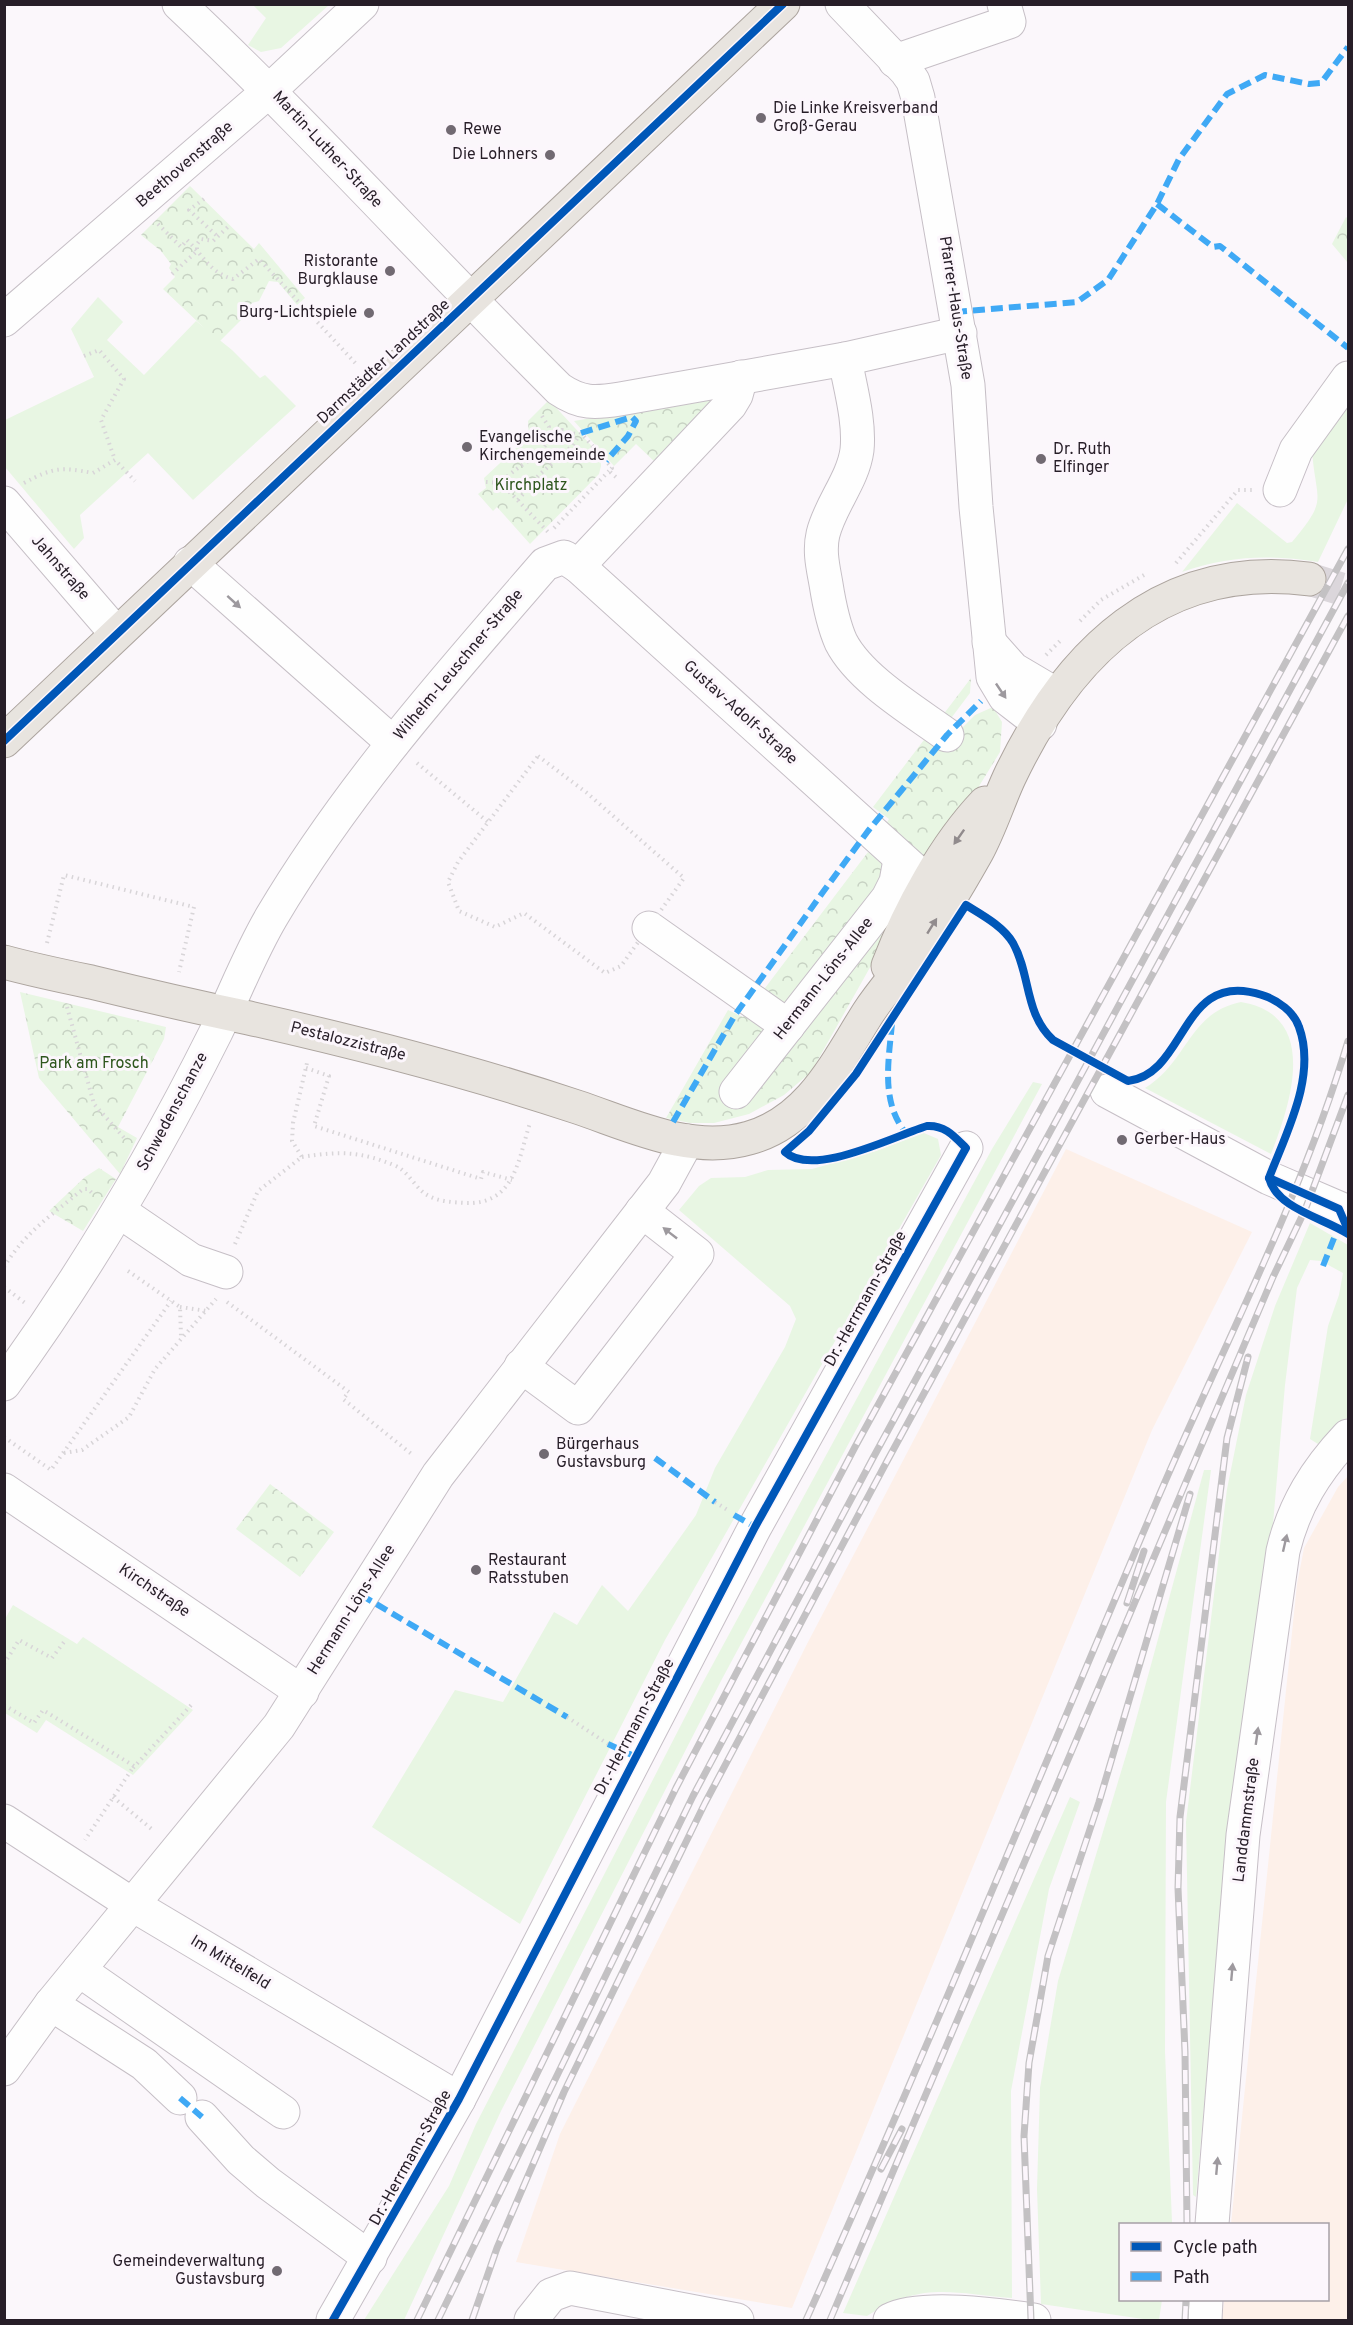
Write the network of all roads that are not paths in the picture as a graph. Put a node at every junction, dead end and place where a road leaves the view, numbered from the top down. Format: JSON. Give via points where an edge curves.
{"nodes":[{"id":1,"x":179,"y":4,"type":"edge"},
{"id":2,"x":362,"y":4,"type":"edge"},
{"id":3,"x":783,"y":4,"type":"edge"},
{"id":4,"x":843,"y":4,"type":"edge"},
{"id":5,"x":1004,"y":4,"type":"edge"},
{"id":6,"x":895,"y":61,"type":"junction"},
{"id":7,"x":270,"y":90,"type":"junction"},
{"id":8,"x":469,"y":300,"type":"junction"},
{"id":9,"x":4,"y":320,"type":"edge"},
{"id":10,"x":960,"y":333,"type":"junction"},
{"id":11,"x":845,"y":359,"type":"junction"},
{"id":12,"x":741,"y":377,"type":"junction"},
{"id":13,"x":1348,"y":378,"type":"edge"},
{"id":14,"x":1280,"y":490,"type":"road end"},
{"id":15,"x":9,"y":495,"type":"edge"},
{"id":16,"x":190,"y":563,"type":"junction"},
{"id":17,"x":578,"y":566,"type":"junction"},
{"id":18,"x":1309,"y":579,"type":"tunnel mouth"},
{"id":19,"x":116,"y":633,"type":"junction"},
{"id":20,"x":989,"y":642,"type":"junction"},
{"id":21,"x":1057,"y":695,"type":"junction"},
{"id":22,"x":1040,"y":724,"type":"junction"},
{"id":23,"x":947,"y":735,"type":"dead end"},
{"id":24,"x":4,"y":741,"type":"edge"},
{"id":25,"x":393,"y":743,"type":"junction"},
{"id":26,"x":911,"y":869,"type":"joint"},
{"id":27,"x":649,"y":927,"type":"road end"},
{"id":28,"x":4,"y":962,"type":"edge"},
{"id":29,"x":225,"y":1013,"type":"junction"},
{"id":30,"x":788,"y":1026,"type":"junction"},
{"id":31,"x":1107,"y":1091,"type":"dead end"},
{"id":32,"x":736,"y":1092,"type":"dead end"},
{"id":33,"x":687,"y":1141,"type":"junction"},
{"id":34,"x":966,"y":1148,"type":"road end"},
{"id":35,"x":110,"y":1206,"type":"junction"},
{"id":36,"x":642,"y":1211,"type":"junction"},
{"id":37,"x":1348,"y":1212,"type":"edge"},
{"id":38,"x":226,"y":1272,"type":"road end"},
{"id":39,"x":521,"y":1366,"type":"junction"},
{"id":40,"x":4,"y":1384,"type":"edge"},
{"id":41,"x":1348,"y":1436,"type":"edge"},
{"id":42,"x":4,"y":1490,"type":"edge"},
{"id":43,"x":302,"y":1692,"type":"junction"},
{"id":44,"x":4,"y":1821,"type":"edge"},
{"id":45,"x":133,"y":1905,"type":"junction"},
{"id":46,"x":79,"y":1970,"type":"junction"},
{"id":47,"x":51,"y":2004,"type":"junction"},
{"id":48,"x":4,"y":2069,"type":"edge"},
{"id":49,"x":459,"y":2099,"type":"junction"},
{"id":50,"x":283,"y":2112,"type":"dead end"},
{"id":51,"x":1212,"y":2223,"type":"edge"},
{"id":52,"x":370,"y":2258,"type":"junction"},
{"id":53,"x":1206,"y":2301,"type":"edge"},
{"id":54,"x":333,"y":2320,"type":"edge"},
{"id":55,"x":531,"y":2320,"type":"edge"},
{"id":56,"x":737,"y":2320,"type":"edge"},
{"id":57,"x":890,"y":2320,"type":"edge"},
{"id":58,"x":1034,"y":2320,"type":"edge"},
{"id":59,"x":1204,"y":2320,"type":"edge"}],
"edges":[{"from":1,"to":7,"type":"street","name":"Martin-Luther-Straße"},
{"from":2,"to":7,"type":"street","name":"Beethovenstraße"},
{"from":3,"to":8,"type":"main road","name":"Darmstädter Landstraße"},
{"from":4,"to":6,"type":"street","name":"Pfarrer-Haus-Straße"},
{"from":5,"to":6,"type":"street","via":[[1009,22]]},
{"from":6,"to":10,"type":"street","name":"Pfarrer-Haus-Straße","via":[[913,81],[924,119]]},
{"from":7,"to":8,"type":"street","name":"Martin-Luther-Straße"},
{"from":7,"to":9,"type":"street","name":"Beethovenstraße"},
{"from":8,"to":12,"type":"street","via":[[559,389],[587,403]]},
{"from":8,"to":16,"type":"main road","name":"Darmstädter Landstraße"},
{"from":10,"to":11,"type":"street"},
{"from":10,"to":20,"type":"street","name":"Pfarrer-Haus-Straße","via":[[968,385]]},
{"from":11,"to":12,"type":"street"},
{"from":11,"to":23,"type":"street","via":[[858,438],[854,464],[823,533],[820,550],[835,626],[842,644],[860,666]]},
{"from":12,"to":17,"type":"street","via":[[730,405]]},
{"from":13,"to":14,"type":"street","via":[[1296,450]]},
{"from":15,"to":19,"type":"street","name":"Jahnstraße"},
{"from":16,"to":19,"type":"main road","name":"Darmstädter Landstraße"},
{"from":16,"to":25,"type":"street","one_way":true},
{"from":17,"to":25,"type":"street","name":"Wilhelm-Leuschner-Straße","via":[[564,557],[546,564]]},
{"from":17,"to":26,"type":"street","name":"Gustav-Adolf-Straße"},
{"from":18,"to":21,"type":"main road","name":"Pestalozzistraße","via":[[1263,575],[1200,587],[1085,637],[1073,672]]},
{"from":19,"to":24,"type":"main road","name":"Darmstädter Landstraße"},
{"from":20,"to":21,"type":"street","via":[[1013,669]]},
{"from":20,"to":22,"type":"street","name":"Pfarrer-Haus-Straße","one_way":true,"via":[[997,688],[1018,710]]},
{"from":21,"to":22,"type":"main road","name":"Pestalozzistraße"},
{"from":22,"to":33,"type":"main road","name":"Pestalozzistraße","via":[[951,896],[809,1102],[788,1120],[747,1139],[721,1143]]},
{"from":25,"to":29,"type":"street","name":"Wilhelm-Leuschner-Straße","via":[[335,820],[273,914]]},
{"from":26,"to":30,"type":"street","name":"Hermann-Löns-Allee","via":[[896,882],[888,898]]},
{"from":27,"to":30,"type":"street"},
{"from":28,"to":29,"type":"main road","name":"Pestalozzistraße"},
{"from":29,"to":33,"type":"main road","name":"Pestalozzistraße","via":[[484,1076]]},
{"from":29,"to":35,"type":"street","name":"Schwedenschanze","via":[[149,1157]]},
{"from":30,"to":32,"type":"street","name":"Hermann-Löns-Allee"},
{"from":31,"to":37,"type":"street","via":[[1293,1190]]},
{"from":33,"to":36,"type":"street","name":"Hermann-Löns-Allee","via":[[671,1172]]},
{"from":34,"to":49,"type":"street","name":"Dr.-Herrmann-Straße","via":[[755,1527]]},
{"from":35,"to":38,"type":"street","via":[[191,1260]]},
{"from":35,"to":40,"type":"street","name":"Schwedenschanze","via":[[50,1321]]},
{"from":36,"to":39,"type":"street","name":"Hermann-Löns-Allee"},
{"from":39,"to":36,"type":"street","one_way":true,"via":[[578,1408],[697,1254]]},
{"from":39,"to":43,"type":"street","name":"Hermann-Löns-Allee","via":[[438,1475]]},
{"from":51,"to":41,"type":"street","name":"Landdammstraße","one_way":true,"via":[[1243,1835],[1283,1551],[1296,1509],[1310,1482]]},
{"from":42,"to":43,"type":"street","name":"Kirchstraße"},
{"from":43,"to":45,"type":"street","name":"Hermann-Löns-Allee","via":[[279,1726]]},
{"from":44,"to":45,"type":"street","name":"Im Mittelfeld"},
{"from":45,"to":46,"type":"street","name":"Hermann-Löns-Allee"},
{"from":45,"to":49,"type":"street","name":"Im Mittelfeld"},
{"from":46,"to":47,"type":"street","name":"Hermann-Löns-Allee"},
{"from":46,"to":50,"type":"street"},
{"from":47,"to":48,"type":"street","name":"Hermann-Löns-Allee"},
{"from":47,"to":52,"type":"street","via":[[144,2064],[241,2160]]},
{"from":49,"to":52,"type":"street","name":"Dr.-Herrmann-Straße"},
{"from":52,"to":54,"type":"street","name":"Dr.-Herrmann-Straße"},
{"from":53,"to":59,"type":"street"},
{"from":55,"to":56,"type":"street","via":[[551,2295],[570,2288]]},
{"from":57,"to":58,"type":"street","via":[[934,2310]]}]}
